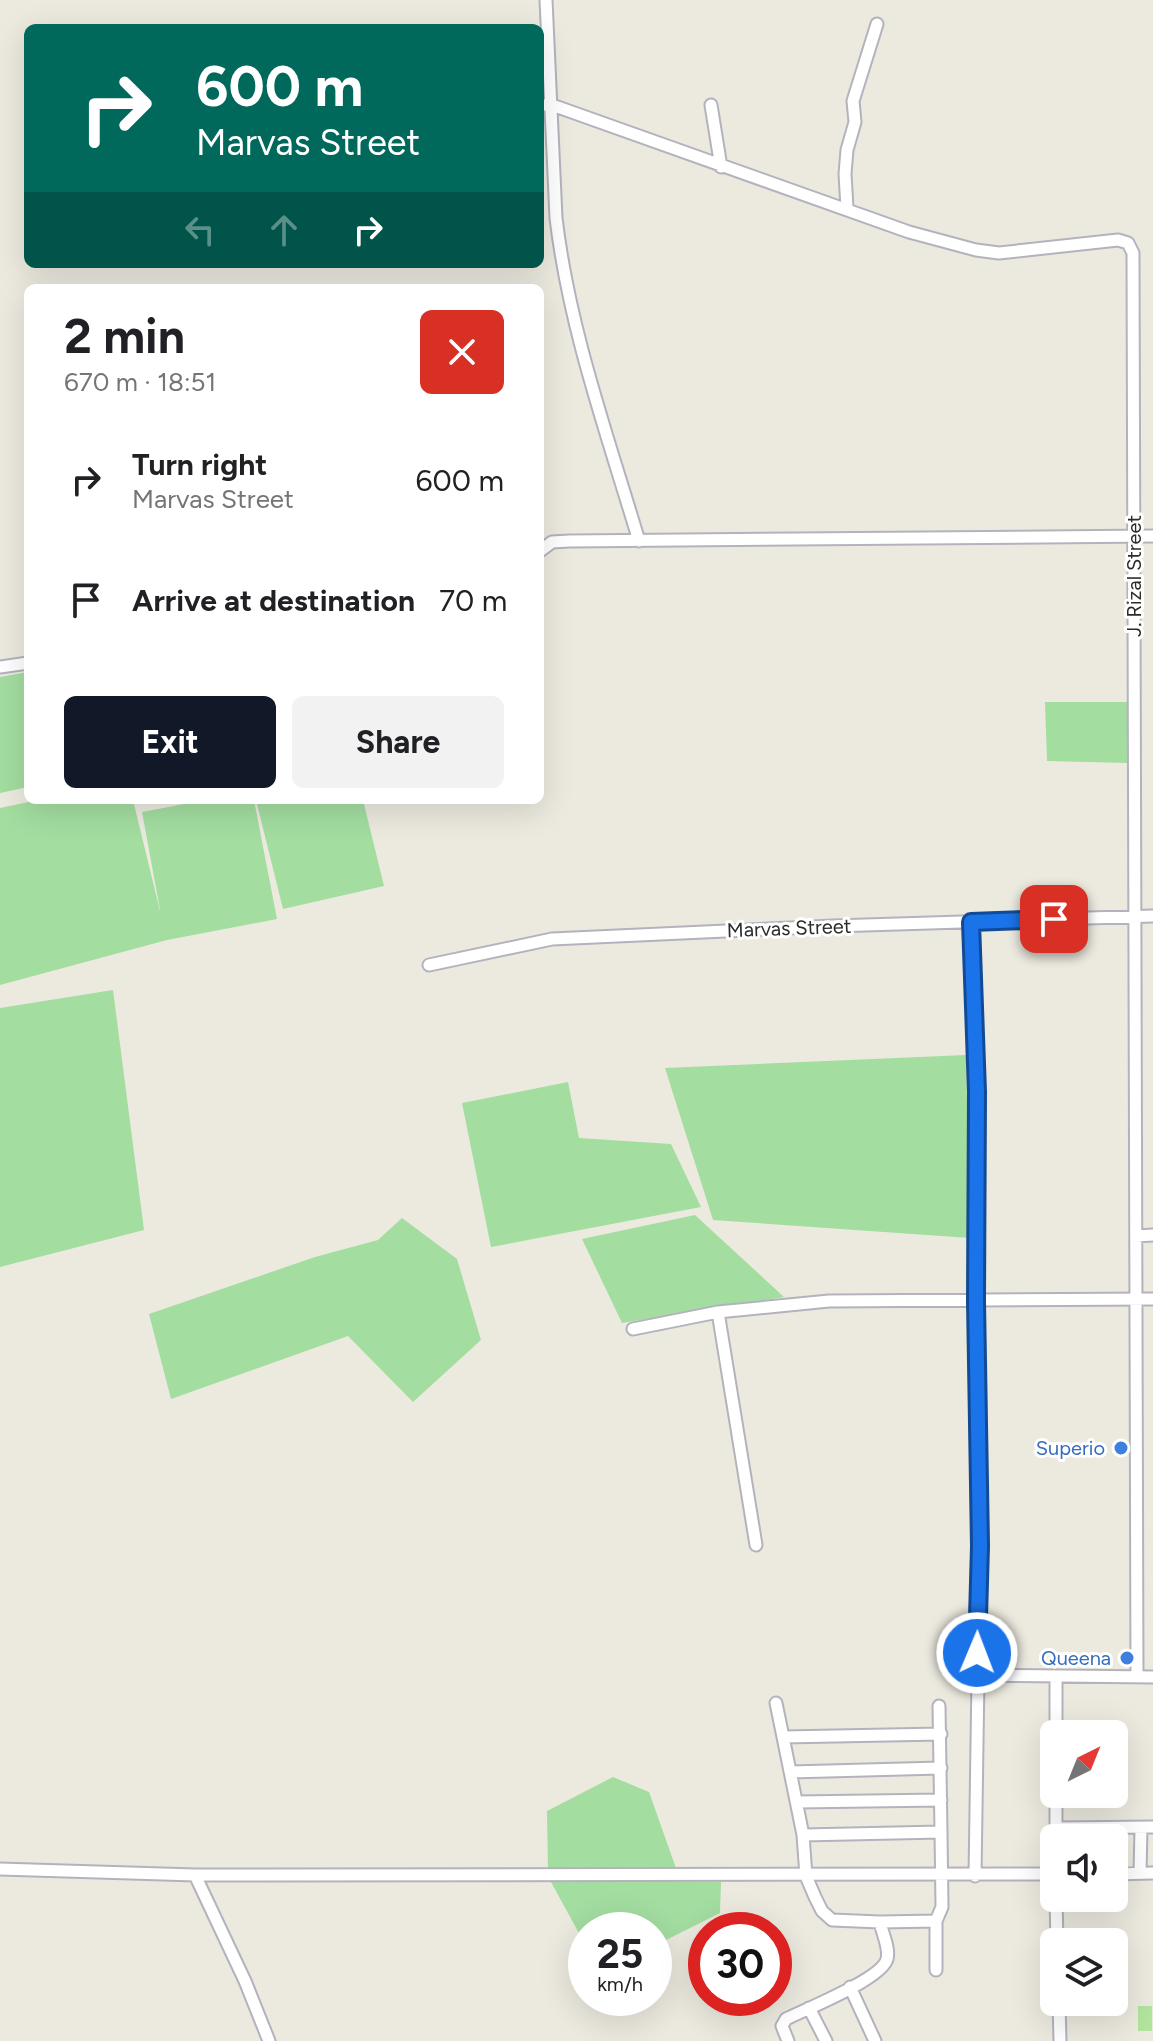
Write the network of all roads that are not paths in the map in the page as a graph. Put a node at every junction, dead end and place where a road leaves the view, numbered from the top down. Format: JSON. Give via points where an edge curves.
{"nodes":[{"id":1,"x":546,"y":0,"type":"edge"},
{"id":2,"x":877,"y":24,"type":"dead end"},
{"id":3,"x":546,"y":105,"type":"edge"},
{"id":4,"x":711,"y":105,"type":"dead end"},
{"id":5,"x":721,"y":167,"type":"junction"},
{"id":6,"x":847,"y":208,"type":"junction"},
{"id":7,"x":1134,"y":536,"type":"junction"},
{"id":8,"x":1153,"y":536,"type":"edge"},
{"id":9,"x":639,"y":541,"type":"junction"},
{"id":10,"x":544,"y":548,"type":"edge"},
{"id":11,"x":24,"y":664,"type":"edge"},
{"id":12,"x":0,"y":667,"type":"edge"},
{"id":13,"x":1136,"y":916,"type":"junction"},
{"id":14,"x":1153,"y":916,"type":"edge"},
{"id":15,"x":971,"y":922,"type":"junction"},
{"id":16,"x":429,"y":965,"type":"dead end"},
{"id":17,"x":1153,"y":1235,"type":"edge"},
{"id":18,"x":1136,"y":1236,"type":"junction"},
{"id":19,"x":1153,"y":1299,"type":"edge"},
{"id":20,"x":976,"y":1301,"type":"junction"},
{"id":21,"x":1136,"y":1301,"type":"junction"},
{"id":22,"x":718,"y":1312,"type":"junction"},
{"id":23,"x":633,"y":1329,"type":"dead end"},
{"id":24,"x":756,"y":1545,"type":"dead end"},
{"id":25,"x":977,"y":1675,"type":"junction"},
{"id":26,"x":1056,"y":1677,"type":"junction"},
{"id":27,"x":1137,"y":1677,"type":"junction"},
{"id":28,"x":1153,"y":1677,"type":"edge"},
{"id":29,"x":776,"y":1703,"type":"dead end"},
{"id":30,"x":939,"y":1706,"type":"dead end"},
{"id":31,"x":1056,"y":1720,"type":"edge"},
{"id":32,"x":941,"y":1734,"type":"junction"},
{"id":33,"x":783,"y":1737,"type":"junction"},
{"id":34,"x":941,"y":1768,"type":"junction"},
{"id":35,"x":790,"y":1772,"type":"junction"},
{"id":36,"x":941,"y":1800,"type":"junction"},
{"id":37,"x":797,"y":1802,"type":"junction"},
{"id":38,"x":1147,"y":1828,"type":"edge"},
{"id":39,"x":941,"y":1832,"type":"junction"},
{"id":40,"x":803,"y":1835,"type":"junction"},
{"id":41,"x":0,"y":1869,"type":"edge"},
{"id":42,"x":1128,"y":1873,"type":"edge"},
{"id":43,"x":1140,"y":1873,"type":"junction"},
{"id":44,"x":1153,"y":1873,"type":"edge"},
{"id":45,"x":1040,"y":1874,"type":"edge"},
{"id":46,"x":195,"y":1875,"type":"junction"},
{"id":47,"x":806,"y":1876,"type":"junction"},
{"id":48,"x":943,"y":1876,"type":"junction"},
{"id":49,"x":975,"y":1876,"type":"junction"},
{"id":50,"x":936,"y":1921,"type":"junction"},
{"id":51,"x":880,"y":1922,"type":"junction"},
{"id":52,"x":936,"y":1970,"type":"dead end"},
{"id":53,"x":850,"y":1987,"type":"junction"},
{"id":54,"x":809,"y":2008,"type":"junction"},
{"id":55,"x":1059,"y":2016,"type":"edge"},
{"id":56,"x":269,"y":2041,"type":"edge"},
{"id":57,"x":788,"y":2041,"type":"edge"},
{"id":58,"x":826,"y":2041,"type":"edge"},
{"id":59,"x":875,"y":2041,"type":"edge"},
{"id":60,"x":1060,"y":2041,"type":"edge"}],
"edges":[{"from":1,"to":3,"type":"street"},
{"from":2,"to":6,"type":"street","via":[[853,101]]},
{"from":3,"to":5,"type":"street"},
{"from":3,"to":9,"type":"street","via":[[566,283]]},
{"from":4,"to":5,"type":"street"},
{"from":5,"to":6,"type":"street"},
{"from":6,"to":7,"type":"street","name":"J. Rizal Street","via":[[909,232],[999,253],[1128,243],[1133,253]]},
{"from":7,"to":8,"type":"street"},
{"from":7,"to":9,"type":"street"},
{"from":7,"to":13,"type":"street","name":"J. Rizal Street"},
{"from":9,"to":10,"type":"street","via":[[552,542]]},
{"from":11,"to":12,"type":"street"},
{"from":13,"to":14,"type":"street","name":"Marvas Street"},
{"from":13,"to":15,"type":"street","name":"Marvas Street"},
{"from":13,"to":18,"type":"street","name":"J. Rizal Street"},
{"from":15,"to":16,"type":"street","name":"Marvas Street","via":[[552,939]]},
{"from":15,"to":20,"type":"street"},
{"from":17,"to":18,"type":"street"},
{"from":18,"to":21,"type":"street","name":"J. Rizal Street"},
{"from":19,"to":21,"type":"street"},
{"from":20,"to":21,"type":"street"},
{"from":20,"to":22,"type":"street","via":[[829,1301]]},
{"from":20,"to":25,"type":"street"},
{"from":21,"to":27,"type":"street","name":"J. Rizal Street"},
{"from":22,"to":23,"type":"street"},
{"from":22,"to":24,"type":"street"},
{"from":25,"to":26,"type":"street"},
{"from":25,"to":49,"type":"street"},
{"from":26,"to":27,"type":"street"},
{"from":26,"to":31,"type":"street"},
{"from":27,"to":28,"type":"street"},
{"from":29,"to":33,"type":"street"},
{"from":30,"to":32,"type":"street"},
{"from":32,"to":33,"type":"street"},
{"from":32,"to":34,"type":"street"},
{"from":33,"to":35,"type":"street"},
{"from":34,"to":35,"type":"street"},
{"from":34,"to":36,"type":"street"},
{"from":35,"to":37,"type":"street"},
{"from":36,"to":37,"type":"street"},
{"from":36,"to":39,"type":"street"},
{"from":37,"to":40,"type":"street"},
{"from":38,"to":43,"type":"street"},
{"from":39,"to":40,"type":"street"},
{"from":39,"to":48,"type":"street"},
{"from":40,"to":47,"type":"street"},
{"from":41,"to":46,"type":"street"},
{"from":42,"to":43,"type":"street"},
{"from":43,"to":44,"type":"street"},
{"from":45,"to":49,"type":"street"},
{"from":46,"to":47,"type":"street"},
{"from":46,"to":56,"type":"street"},
{"from":47,"to":48,"type":"street"},
{"from":47,"to":51,"type":"street","via":[[827,1917]]},
{"from":48,"to":49,"type":"street"},
{"from":48,"to":50,"type":"street","via":[[942,1910]]},
{"from":50,"to":51,"type":"street"},
{"from":50,"to":52,"type":"street"},
{"from":51,"to":53,"type":"street","via":[[887,1960],[872,1976]]},
{"from":53,"to":54,"type":"street"},
{"from":53,"to":59,"type":"street"},
{"from":54,"to":57,"type":"street","via":[[783,2023]]},
{"from":54,"to":58,"type":"street"},
{"from":55,"to":60,"type":"street"}]}
